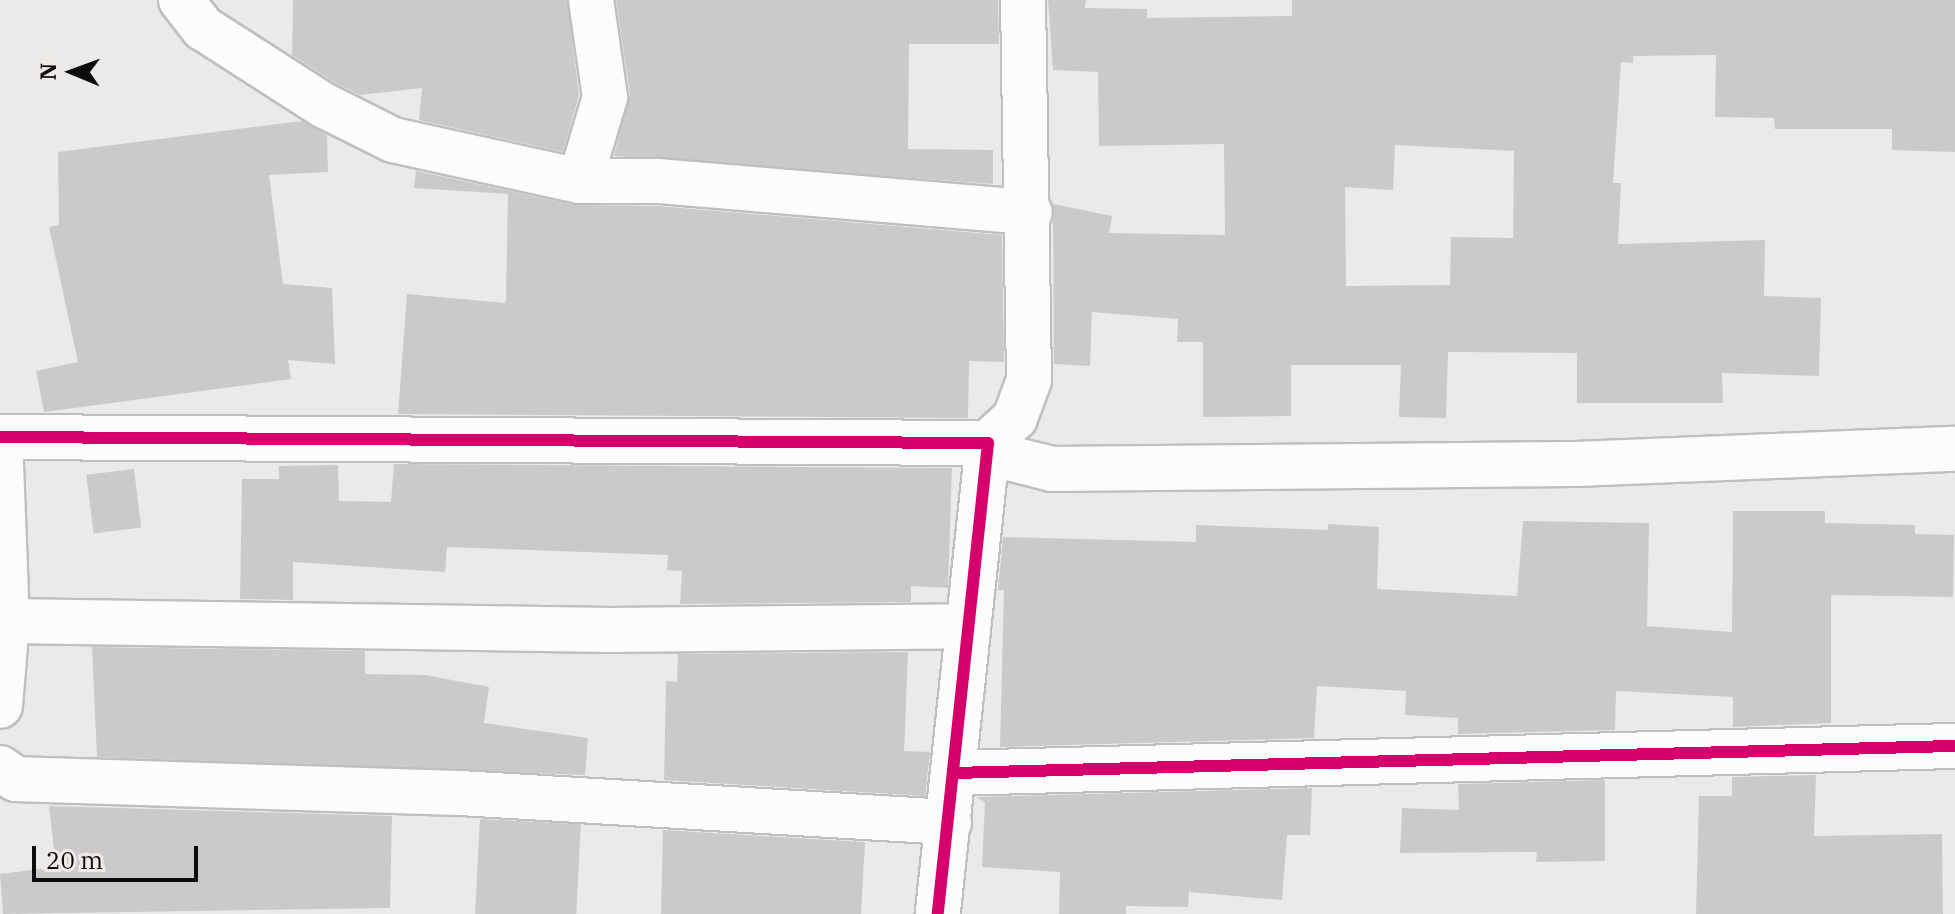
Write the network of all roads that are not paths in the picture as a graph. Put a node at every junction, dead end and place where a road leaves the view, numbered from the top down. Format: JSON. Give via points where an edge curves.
{"nodes":[{"id":1,"x":181,"y":0,"type":"edge"},
{"id":2,"x":591,"y":0,"type":"edge"},
{"id":3,"x":1023,"y":0,"type":"edge"},
{"id":4,"x":580,"y":181,"type":"junction"},
{"id":5,"x":1030,"y":212,"type":"junction"},
{"id":6,"x":0,"y":437,"type":"edge"},
{"id":7,"x":988,"y":448,"type":"junction"},
{"id":8,"x":1955,"y":449,"type":"edge"},
{"id":9,"x":7,"y":621,"type":"junction"},
{"id":10,"x":967,"y":626,"type":"junction"},
{"id":11,"x":0,"y":706,"type":"edge"},
{"id":12,"x":1955,"y":746,"type":"edge"},
{"id":13,"x":0,"y":768,"type":"edge"},
{"id":14,"x":954,"y":773,"type":"junction"},
{"id":15,"x":949,"y":822,"type":"junction"},
{"id":16,"x":938,"y":914,"type":"edge"}],
"edges":[{"from":1,"to":4,"type":"street","via":[[203,28],[323,105],[393,140]]},
{"from":2,"to":4,"type":"street","via":[[605,97]]},
{"from":3,"to":5,"type":"street"},
{"from":4,"to":5,"type":"street","via":[[658,181]]},
{"from":5,"to":7,"type":"street","via":[[1025,323],[1029,380],[1015,418]]},
{"from":6,"to":7,"type":"street"},
{"from":6,"to":9,"type":"street"},
{"from":7,"to":8,"type":"street","via":[[1052,469],[1576,464]]},
{"from":7,"to":10,"type":"street"},
{"from":9,"to":10,"type":"street","via":[[594,630]]},
{"from":9,"to":11,"type":"street"},
{"from":10,"to":14,"type":"street"},
{"from":12,"to":14,"type":"street"},
{"from":13,"to":15,"type":"street","via":[[16,779],[460,793]]},
{"from":14,"to":15,"type":"street"},
{"from":15,"to":16,"type":"street"}]}
